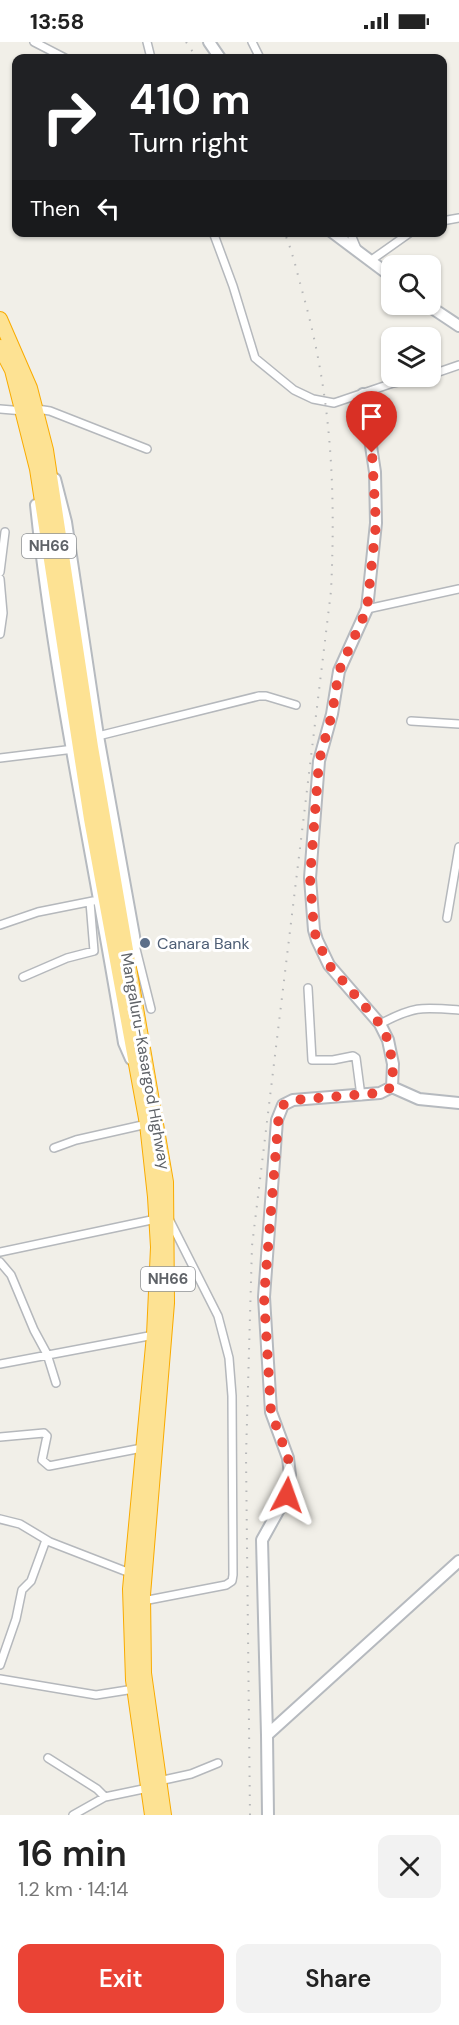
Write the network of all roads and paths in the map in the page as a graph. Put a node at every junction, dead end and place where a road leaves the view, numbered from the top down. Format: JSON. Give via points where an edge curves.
{"nodes":[{"id":1,"x":34,"y":42,"type":"edge"},
{"id":2,"x":57,"y":54,"type":"edge"},
{"id":3,"x":215,"y":237,"type":"edge"},
{"id":4,"x":338,"y":237,"type":"edge"},
{"id":5,"x":352,"y":237,"type":"edge"},
{"id":6,"x":404,"y":237,"type":"edge"},
{"id":7,"x":358,"y":253,"type":"junction"},
{"id":8,"x":370,"y":261,"type":"junction"},
{"id":9,"x":381,"y":269,"type":"edge"},
{"id":10,"x":441,"y":315,"type":"edge"},
{"id":11,"x":459,"y":315,"type":"edge"},
{"id":12,"x":0,"y":319,"type":"edge"},
{"id":13,"x":448,"y":320,"type":"junction"},
{"id":14,"x":459,"y":326,"type":"edge"},
{"id":15,"x":0,"y":347,"type":"edge"},
{"id":16,"x":459,"y":365,"type":"edge"},
{"id":17,"x":441,"y":371,"type":"edge"},
{"id":18,"x":382,"y":387,"type":"edge"},
{"id":19,"x":363,"y":394,"type":"junction"},
{"id":20,"x":0,"y":409,"type":"edge"},
{"id":21,"x":30,"y":410,"type":"junction"},
{"id":22,"x":147,"y":449,"type":"dead end"},
{"id":23,"x":43,"y":469,"type":"junction"},
{"id":24,"x":5,"y":532,"type":"dead end"},
{"id":25,"x":0,"y":572,"type":"edge"},
{"id":26,"x":0,"y":579,"type":"edge"},
{"id":27,"x":459,"y":589,"type":"edge"},
{"id":28,"x":367,"y":609,"type":"junction"},
{"id":29,"x":0,"y":634,"type":"edge"},
{"id":30,"x":296,"y":705,"type":"dead end"},
{"id":31,"x":411,"y":721,"type":"dead end"},
{"id":32,"x":459,"y":724,"type":"edge"},
{"id":33,"x":88,"y":745,"type":"junction"},
{"id":34,"x":0,"y":758,"type":"edge"},
{"id":35,"x":459,"y":847,"type":"edge"},
{"id":36,"x":94,"y":901,"type":"junction"},
{"id":37,"x":447,"y":918,"type":"dead end"},
{"id":38,"x":0,"y":925,"type":"edge"},
{"id":39,"x":135,"y":945,"type":"junction"},
{"id":40,"x":129,"y":961,"type":"junction"},
{"id":41,"x":23,"y":977,"type":"dead end"},
{"id":42,"x":308,"y":988,"type":"dead end"},
{"id":43,"x":151,"y":1009,"type":"dead end"},
{"id":44,"x":459,"y":1010,"type":"edge"},
{"id":45,"x":380,"y":1024,"type":"junction"},
{"id":46,"x":138,"y":1076,"type":"junction"},
{"id":47,"x":392,"y":1087,"type":"junction"},
{"id":48,"x":361,"y":1095,"type":"junction"},
{"id":49,"x":459,"y":1103,"type":"edge"},
{"id":50,"x":147,"y":1124,"type":"junction"},
{"id":51,"x":54,"y":1148,"type":"dead end"},
{"id":52,"x":162,"y":1218,"type":"junction"},
{"id":53,"x":0,"y":1252,"type":"edge"},
{"id":54,"x":0,"y":1262,"type":"edge"},
{"id":55,"x":154,"y":1335,"type":"junction"},
{"id":56,"x":47,"y":1354,"type":"junction"},
{"id":57,"x":0,"y":1364,"type":"edge"},
{"id":58,"x":56,"y":1383,"type":"dead end"},
{"id":59,"x":0,"y":1437,"type":"edge"},
{"id":60,"x":142,"y":1448,"type":"junction"},
{"id":61,"x":0,"y":1519,"type":"edge"},
{"id":62,"x":46,"y":1540,"type":"junction"},
{"id":63,"x":459,"y":1561,"type":"edge"},
{"id":64,"x":130,"y":1573,"type":"junction"},
{"id":65,"x":142,"y":1601,"type":"junction"},
{"id":66,"x":0,"y":1665,"type":"edge"},
{"id":67,"x":0,"y":1679,"type":"edge"},
{"id":68,"x":134,"y":1689,"type":"junction"},
{"id":69,"x":267,"y":1734,"type":"junction"},
{"id":70,"x":48,"y":1758,"type":"dead end"},
{"id":71,"x":218,"y":1763,"type":"dead end"},
{"id":72,"x":154,"y":1785,"type":"junction"},
{"id":73,"x":105,"y":1797,"type":"junction"},
{"id":74,"x":73,"y":1815,"type":"edge"},
{"id":75,"x":152,"y":1815,"type":"edge"},
{"id":76,"x":164,"y":1815,"type":"edge"},
{"id":77,"x":268,"y":1815,"type":"edge"}],
"edges":[{"from":1,"to":2,"type":"street"},
{"from":3,"to":19,"type":"street","via":[[255,358],[294,390],[313,399],[334,403]]},
{"from":4,"to":7,"type":"street"},
{"from":5,"to":7,"type":"street"},
{"from":6,"to":8,"type":"street"},
{"from":7,"to":8,"type":"street"},
{"from":8,"to":9,"type":"street"},
{"from":10,"to":13,"type":"street"},
{"from":11,"to":13,"type":"street"},
{"from":12,"to":21,"type":"highway","name":"Mangaluru-Kasargod Highway","number":"NH66","via":[[16,352]]},
{"from":13,"to":14,"type":"street"},
{"from":15,"to":21,"type":"highway","name":"Mangaluru-Kasargod Highway","number":"NH66"},
{"from":16,"to":17,"type":"street"},
{"from":18,"to":19,"type":"street"},
{"from":19,"to":28,"type":"street","via":[[375,472],[376,524]]},
{"from":20,"to":21,"type":"street"},
{"from":21,"to":22,"type":"street","via":[[50,411]]},
{"from":21,"to":23,"type":"highway","name":"Mangaluru-Kasargod Highway","number":"NH66"},
{"from":23,"to":33,"type":"highway","name":"Mangaluru-Kasargod Highway","number":"NH66"},
{"from":23,"to":33,"type":"street","via":[[35,488],[39,534]]},
{"from":24,"to":25,"type":"street"},
{"from":26,"to":29,"type":"street"},
{"from":27,"to":28,"type":"street"},
{"from":28,"to":45,"type":"street","via":[[339,671],[319,761],[310,878],[314,930],[322,950],[342,981]]},
{"from":30,"to":33,"type":"street","via":[[259,696]]},
{"from":31,"to":32,"type":"street"},
{"from":33,"to":34,"type":"street"},
{"from":33,"to":36,"type":"street"},
{"from":33,"to":39,"type":"street"},
{"from":33,"to":40,"type":"highway","name":"Mangaluru-Kasargod Highway","number":"NH66"},
{"from":33,"to":46,"type":"highway","name":"Mangaluru-Kasargod Highway","number":"NH66"},
{"from":35,"to":37,"type":"street"},
{"from":36,"to":38,"type":"street","via":[[38,912]]},
{"from":36,"to":41,"type":"street","via":[[94,951]]},
{"from":36,"to":46,"type":"street","via":[[124,1043]]},
{"from":39,"to":40,"type":"street"},
{"from":39,"to":43,"type":"street"},
{"from":40,"to":52,"type":"highway","name":"Mangaluru-Kasargod Highway","number":"NH66","via":[[159,1131]]},
{"from":42,"to":48,"type":"street","via":[[312,1060],[356,1058]]},
{"from":44,"to":45,"type":"street","via":[[420,1007]]},
{"from":45,"to":47,"type":"street","via":[[393,1065]]},
{"from":46,"to":50,"type":"highway","name":"Mangaluru-Kasargod Highway","number":"NH66"},
{"from":47,"to":48,"type":"street"},
{"from":47,"to":49,"type":"street","via":[[419,1099]]},
{"from":48,"to":69,"type":"street","via":[[293,1100],[283,1105],[277,1120],[264,1297],[271,1412],[290,1475],[287,1495],[262,1540]]},
{"from":50,"to":51,"type":"street"},
{"from":50,"to":52,"type":"highway","name":"Mangaluru-Kasargod Highway","number":"NH66"},
{"from":52,"to":53,"type":"street"},
{"from":52,"to":55,"type":"highway","name":"Mangaluru-Kasargod Highway","number":"NH66"},
{"from":52,"to":65,"type":"highway","name":"Mangaluru-Kasargod Highway","number":"NH66","via":[[167,1303]]},
{"from":52,"to":65,"type":"street","via":[[218,1316],[229,1358],[233,1575],[226,1585]]},
{"from":54,"to":56,"type":"street","via":[[11,1275]]},
{"from":55,"to":56,"type":"street"},
{"from":55,"to":60,"type":"highway","name":"Mangaluru-Kasargod Highway","number":"NH66"},
{"from":56,"to":57,"type":"street"},
{"from":56,"to":58,"type":"street"},
{"from":59,"to":60,"type":"street","via":[[44,1433],[47,1436],[42,1460],[49,1466]]},
{"from":60,"to":64,"type":"highway","name":"Mangaluru-Kasargod Highway","number":"NH66"},
{"from":61,"to":62,"type":"street","via":[[20,1524]]},
{"from":62,"to":64,"type":"street"},
{"from":62,"to":66,"type":"street","via":[[31,1581],[20,1598]]},
{"from":63,"to":69,"type":"street"},
{"from":64,"to":68,"type":"highway","name":"Mangaluru-Kasargod Highway","number":"NH66"},
{"from":65,"to":72,"type":"highway","name":"Mangaluru-Kasargod Highway","number":"NH66"},
{"from":67,"to":68,"type":"street","via":[[96,1695]]},
{"from":68,"to":72,"type":"highway","name":"Mangaluru-Kasargod Highway","number":"NH66"},
{"from":69,"to":77,"type":"street"},
{"from":70,"to":73,"type":"street"},
{"from":71,"to":72,"type":"street"},
{"from":72,"to":73,"type":"street"},
{"from":72,"to":75,"type":"highway","name":"Mangaluru-Kasargod Highway","number":"NH66"},
{"from":72,"to":76,"type":"highway","name":"Mangaluru-Kasargod Highway","number":"NH66"},
{"from":73,"to":74,"type":"street"}]}
